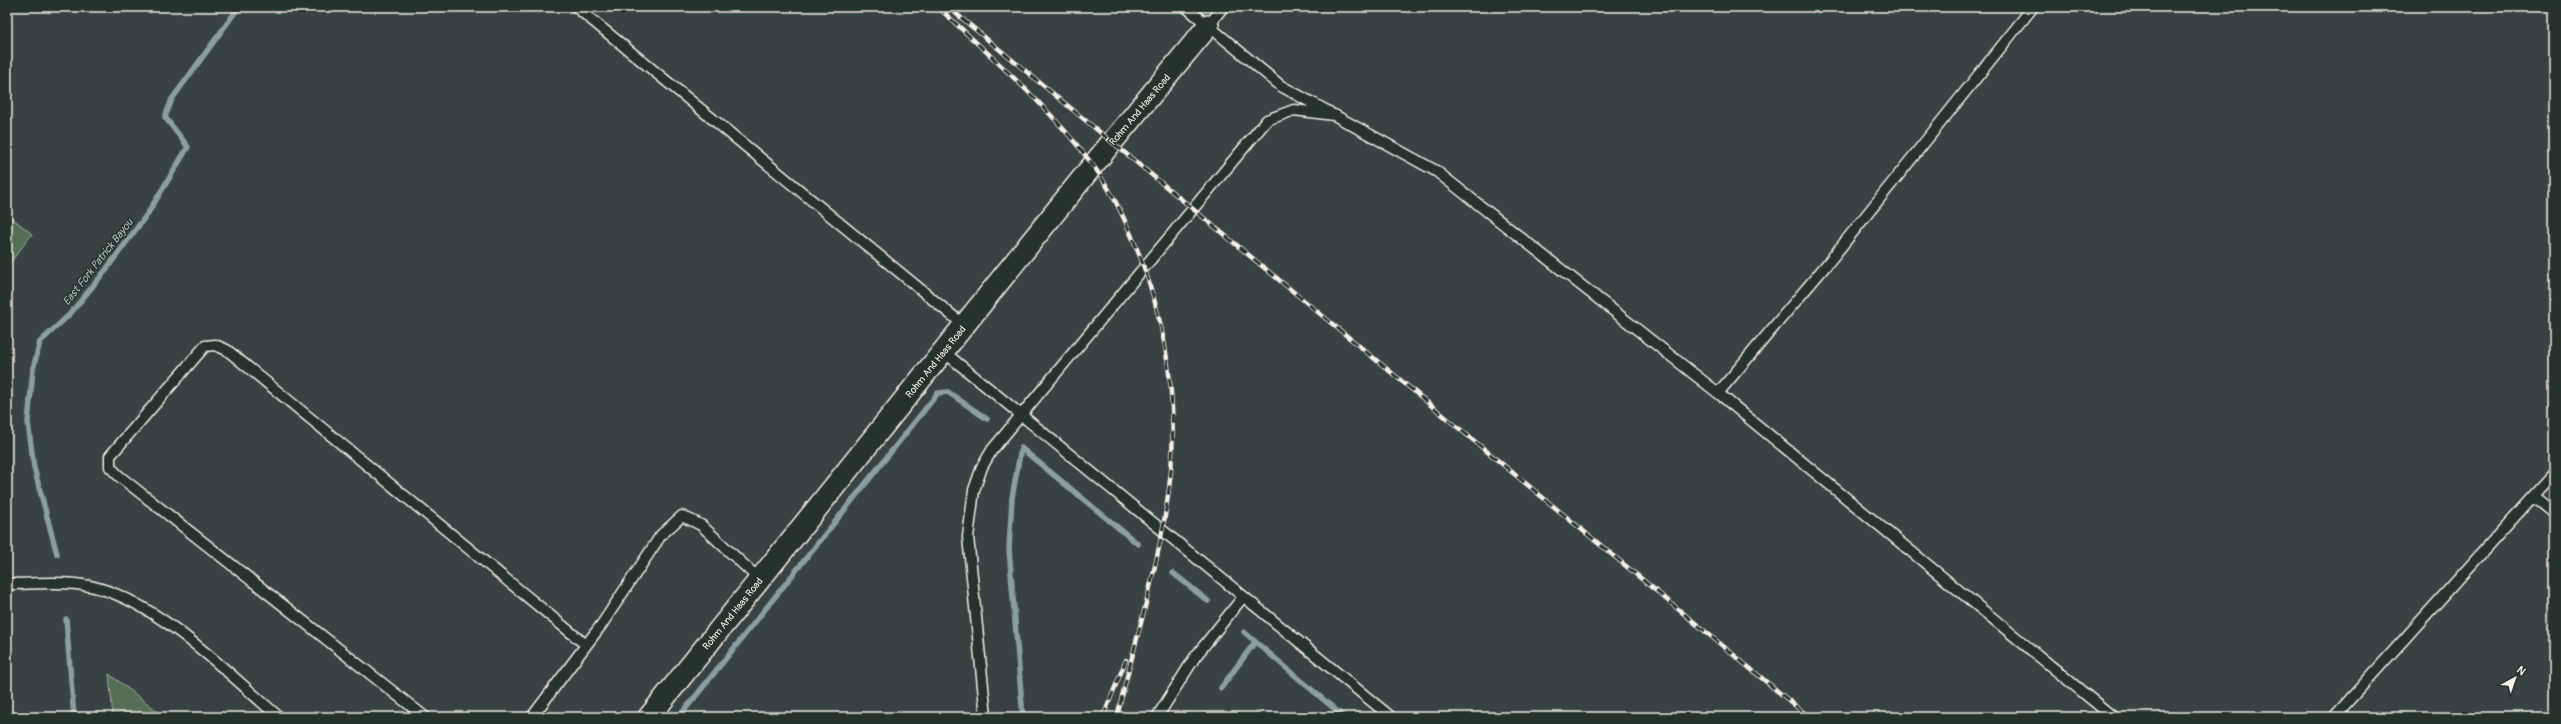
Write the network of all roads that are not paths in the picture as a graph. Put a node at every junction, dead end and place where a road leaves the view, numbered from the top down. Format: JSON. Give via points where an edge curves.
{"nodes":[{"id":1,"x":576,"y":7,"type":"edge"},
{"id":2,"x":1186,"y":7,"type":"edge"},
{"id":3,"x":1223,"y":7,"type":"edge"},
{"id":4,"x":2033,"y":7,"type":"edge"},
{"id":5,"x":1208,"y":26,"type":"junction"},
{"id":6,"x":1334,"y":115,"type":"junction"},
{"id":7,"x":965,"y":326,"type":"junction"},
{"id":8,"x":944,"y":352,"type":"junction"},
{"id":9,"x":1718,"y":393,"type":"junction"},
{"id":10,"x":1021,"y":416,"type":"junction"},
{"id":11,"x":2554,"y":473,"type":"edge"},
{"id":12,"x":2533,"y":497,"type":"junction"},
{"id":13,"x":2554,"y":514,"type":"edge"},
{"id":14,"x":760,"y":580,"type":"junction"},
{"id":15,"x":7,"y":584,"type":"edge"},
{"id":16,"x":1243,"y":597,"type":"junction"},
{"id":17,"x":586,"y":645,"type":"junction"},
{"id":18,"x":279,"y":717,"type":"edge"},
{"id":19,"x":425,"y":717,"type":"edge"},
{"id":20,"x":532,"y":717,"type":"edge"},
{"id":21,"x":649,"y":717,"type":"edge"},
{"id":22,"x":986,"y":717,"type":"edge"},
{"id":23,"x":1157,"y":717,"type":"edge"},
{"id":24,"x":1391,"y":717,"type":"edge"},
{"id":25,"x":2114,"y":717,"type":"edge"},
{"id":26,"x":2334,"y":717,"type":"edge"}],
"edges":[{"from":1,"to":7,"type":"lane"},
{"from":2,"to":5,"type":"lane"},
{"from":3,"to":5,"type":"lane","name":"Rohm And Haas Road"},
{"from":4,"to":9,"type":"lane","via":[[1828,263]]},
{"from":5,"to":6,"type":"lane","via":[[1281,86]]},
{"from":5,"to":7,"type":"street","name":"Rohm And Haas Road"},
{"from":6,"to":9,"type":"lane","via":[[1436,172]]},
{"from":6,"to":10,"type":"lane","via":[[1294,110],[1267,120]]},
{"from":7,"to":8,"type":"street","name":"Rohm And Haas Road"},
{"from":8,"to":10,"type":"lane"},
{"from":8,"to":14,"type":"street","name":"Rohm And Haas Road"},
{"from":9,"to":25,"type":"lane"},
{"from":10,"to":16,"type":"lane"},
{"from":10,"to":22,"type":"lane","via":[[992,450],[982,467],[969,515],[968,537]]},
{"from":11,"to":12,"type":"lane"},
{"from":12,"to":13,"type":"lane"},
{"from":12,"to":26,"type":"lane"},
{"from":14,"to":17,"type":"lane","via":[[701,525],[682,516],[662,535]]},
{"from":14,"to":21,"type":"street","name":"Rohm And Haas Road"},
{"from":15,"to":18,"type":"lane","via":[[71,584],[98,588],[126,599],[153,614],[181,635]]},
{"from":16,"to":23,"type":"lane","via":[[1195,657]]},
{"from":16,"to":24,"type":"lane"},
{"from":17,"to":19,"type":"lane","via":[[227,350],[215,345],[205,346],[110,456],[110,467]]},
{"from":17,"to":20,"type":"lane"}]}
